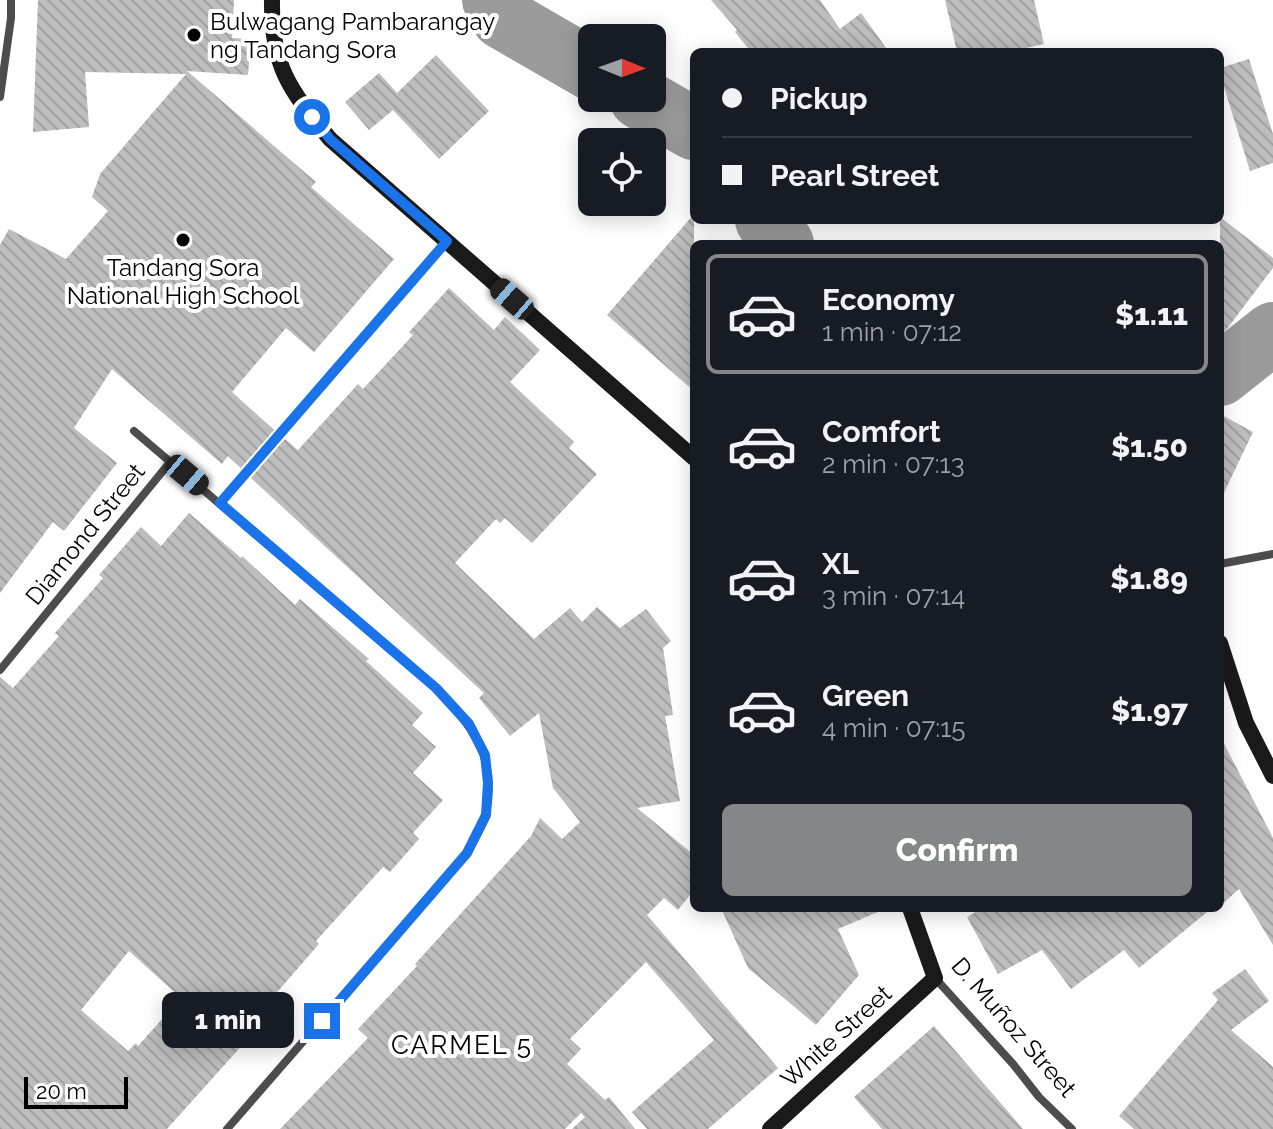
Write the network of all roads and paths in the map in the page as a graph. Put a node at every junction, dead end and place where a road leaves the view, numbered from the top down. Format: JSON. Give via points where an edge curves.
{"nodes":[{"id":1,"x":11,"y":0,"type":"edge"},
{"id":2,"x":272,"y":0,"type":"edge"},
{"id":3,"x":0,"y":97,"type":"edge"},
{"id":4,"x":447,"y":241,"type":"junction"},
{"id":5,"x":134,"y":431,"type":"dead end"},
{"id":6,"x":690,"y":454,"type":"edge"},
{"id":7,"x":171,"y":461,"type":"junction"},
{"id":8,"x":220,"y":503,"type":"junction"},
{"id":9,"x":1273,"y":554,"type":"edge"},
{"id":10,"x":1224,"y":563,"type":"edge"},
{"id":11,"x":1224,"y":655,"type":"edge"},
{"id":12,"x":0,"y":670,"type":"edge"},
{"id":13,"x":1273,"y":776,"type":"edge"},
{"id":14,"x":911,"y":912,"type":"edge"},
{"id":15,"x":935,"y":978,"type":"junction"},
{"id":16,"x":227,"y":1129,"type":"edge"},
{"id":17,"x":770,"y":1129,"type":"edge"},
{"id":18,"x":1072,"y":1129,"type":"edge"}],
"edges":[{"from":1,"to":3,"type":"street"},
{"from":2,"to":4,"type":"street","via":[[277,59],[293,94],[330,139]]},
{"from":4,"to":6,"type":"street"},
{"from":4,"to":8,"type":"street"},
{"from":5,"to":7,"type":"street"},
{"from":7,"to":8,"type":"street"},
{"from":7,"to":12,"type":"street","name":"Diamond Street"},
{"from":8,"to":16,"type":"street","via":[[436,688],[469,724],[485,755],[488,783],[486,815],[467,853]]},
{"from":9,"to":10,"type":"street"},
{"from":11,"to":13,"type":"street","via":[[1246,723]]},
{"from":14,"to":15,"type":"street","name":"D. Muñoz Street"},
{"from":15,"to":17,"type":"street","name":"White Street"},
{"from":15,"to":18,"type":"street","name":"D. Muñoz Street"}]}
